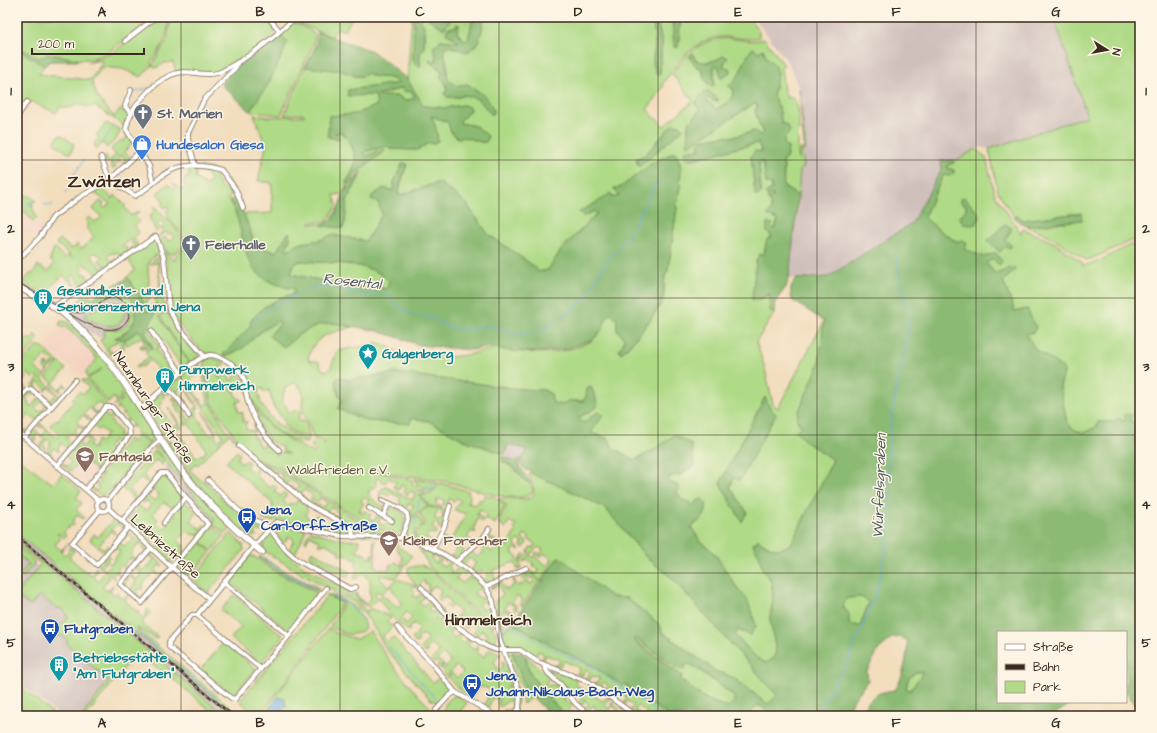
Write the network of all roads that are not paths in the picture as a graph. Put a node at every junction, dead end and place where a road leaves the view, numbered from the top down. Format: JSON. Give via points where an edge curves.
{"nodes":[{"id":1,"x":156,"y":17,"type":"edge"},
{"id":2,"x":268,"y":17,"type":"edge"},
{"id":3,"x":296,"y":17,"type":"edge"},
{"id":4,"x":278,"y":33,"type":"junction"},
{"id":5,"x":125,"y":42,"type":"dead end"},
{"id":6,"x":236,"y":63,"type":"junction"},
{"id":7,"x":131,"y":90,"type":"dead end"},
{"id":8,"x":27,"y":102,"type":"dead end"},
{"id":9,"x":132,"y":114,"type":"junction"},
{"id":10,"x":17,"y":118,"type":"edge"},
{"id":11,"x":140,"y":151,"type":"junction"},
{"id":12,"x":101,"y":157,"type":"dead end"},
{"id":13,"x":195,"y":165,"type":"junction"},
{"id":14,"x":110,"y":180,"type":"junction"},
{"id":15,"x":153,"y":183,"type":"junction"},
{"id":16,"x":243,"y":208,"type":"dead end"},
{"id":17,"x":17,"y":261,"type":"edge"},
{"id":18,"x":17,"y":286,"type":"edge"},
{"id":19,"x":54,"y":307,"type":"junction"},
{"id":20,"x":151,"y":331,"type":"dead end"},
{"id":21,"x":205,"y":357,"type":"junction"},
{"id":22,"x":181,"y":373,"type":"junction"},
{"id":23,"x":75,"y":380,"type":"dead end"},
{"id":24,"x":166,"y":387,"type":"junction"},
{"id":25,"x":17,"y":401,"type":"edge"},
{"id":26,"x":52,"y":407,"type":"junction"},
{"id":27,"x":141,"y":409,"type":"junction"},
{"id":28,"x":189,"y":416,"type":"dead end"},
{"id":29,"x":17,"y":431,"type":"edge"},
{"id":30,"x":25,"y":437,"type":"junction"},
{"id":31,"x":161,"y":439,"type":"junction"},
{"id":32,"x":239,"y":446,"type":"dead end"},
{"id":33,"x":279,"y":450,"type":"dead end"},
{"id":34,"x":57,"y":466,"type":"junction"},
{"id":35,"x":208,"y":480,"type":"dead end"},
{"id":36,"x":86,"y":489,"type":"junction"},
{"id":37,"x":186,"y":498,"type":"junction"},
{"id":38,"x":108,"y":500,"type":"junction"},
{"id":39,"x":382,"y":500,"type":"dead end"},
{"id":40,"x":99,"y":501,"type":"junction"},
{"id":41,"x":389,"y":503,"type":"junction"},
{"id":42,"x":450,"y":506,"type":"dead end"},
{"id":43,"x":108,"y":508,"type":"junction"},
{"id":44,"x":369,"y":508,"type":"dead end"},
{"id":45,"x":100,"y":510,"type":"junction"},
{"id":46,"x":383,"y":516,"type":"junction"},
{"id":47,"x":122,"y":520,"type":"junction"},
{"id":48,"x":392,"y":521,"type":"dead end"},
{"id":49,"x":164,"y":523,"type":"dead end"},
{"id":50,"x":129,"y":526,"type":"junction"},
{"id":51,"x":269,"y":528,"type":"junction"},
{"id":52,"x":489,"y":529,"type":"dead end"},
{"id":53,"x":353,"y":537,"type":"junction"},
{"id":54,"x":401,"y":538,"type":"junction"},
{"id":55,"x":254,"y":545,"type":"junction"},
{"id":56,"x":151,"y":548,"type":"junction"},
{"id":57,"x":433,"y":549,"type":"junction"},
{"id":58,"x":262,"y":552,"type":"dead end"},
{"id":59,"x":456,"y":562,"type":"junction"},
{"id":60,"x":172,"y":568,"type":"junction"},
{"id":61,"x":526,"y":568,"type":"dead end"},
{"id":62,"x":224,"y":582,"type":"junction"},
{"id":63,"x":356,"y":587,"type":"dead end"},
{"id":64,"x":421,"y":587,"type":"dead end"},
{"id":65,"x":486,"y":587,"type":"junction"},
{"id":66,"x":326,"y":588,"type":"dead end"},
{"id":67,"x":210,"y":598,"type":"junction"},
{"id":68,"x":197,"y":615,"type":"junction"},
{"id":69,"x":397,"y":627,"type":"dead end"},
{"id":70,"x":289,"y":636,"type":"junction"},
{"id":71,"x":503,"y":650,"type":"junction"},
{"id":72,"x":543,"y":664,"type":"junction"},
{"id":73,"x":261,"y":669,"type":"junction"},
{"id":74,"x":455,"y":692,"type":"junction"},
{"id":75,"x":436,"y":710,"type":"dead end"},
{"id":76,"x":516,"y":713,"type":"junction"},
{"id":77,"x":496,"y":716,"type":"edge"},
{"id":78,"x":512,"y":716,"type":"edge"},
{"id":79,"x":520,"y":716,"type":"edge"},
{"id":80,"x":590,"y":716,"type":"edge"},
{"id":81,"x":636,"y":716,"type":"edge"}],
"edges":[{"from":1,"to":5,"type":"street"},
{"from":2,"to":4,"type":"street","via":[[274,22]]},
{"from":3,"to":4,"type":"street"},
{"from":4,"to":6,"type":"street","via":[[259,50]]},
{"from":6,"to":9,"type":"street","via":[[218,73],[183,72],[168,76],[154,86]]},
{"from":6,"to":13,"type":"street","via":[[236,67],[204,100],[188,133]]},
{"from":7,"to":9,"type":"street","via":[[125,106]]},
{"from":8,"to":10,"type":"street"},
{"from":9,"to":11,"type":"street","via":[[126,129]]},
{"from":11,"to":14,"type":"street"},
{"from":11,"to":15,"type":"street","via":[[149,166]]},
{"from":12,"to":14,"type":"street"},
{"from":13,"to":15,"type":"street","via":[[169,172]]},
{"from":13,"to":16,"type":"street","via":[[223,171],[236,190]]},
{"from":14,"to":15,"type":"street","via":[[135,196]]},
{"from":14,"to":17,"type":"street","via":[[53,218],[40,237]]},
{"from":18,"to":19,"type":"main road","name":"Naumburger Straße"},
{"from":19,"to":21,"type":"street","via":[[156,236],[164,258],[169,310],[179,327]]},
{"from":19,"to":27,"type":"main road","name":"Naumburger Straße","via":[[98,346]]},
{"from":20,"to":22,"type":"street"},
{"from":21,"to":22,"type":"street"},
{"from":21,"to":33,"type":"street","via":[[217,356],[229,362],[241,373],[254,417],[270,442]]},
{"from":22,"to":24,"type":"street"},
{"from":23,"to":26,"type":"street"},
{"from":24,"to":27,"type":"street"},
{"from":24,"to":28,"type":"street","via":[[180,401]]},
{"from":25,"to":26,"type":"street","via":[[31,389]]},
{"from":26,"to":30,"type":"street"},
{"from":27,"to":31,"type":"main road","name":"Naumburger Straße"},
{"from":29,"to":30,"type":"street"},
{"from":30,"to":34,"type":"street"},
{"from":31,"to":38,"type":"street"},
{"from":31,"to":55,"type":"main road","name":"Naumburger Straße","via":[[191,482]]},
{"from":32,"to":53,"type":"street","via":[[308,505],[349,526]]},
{"from":34,"to":36,"type":"street"},
{"from":34,"to":36,"type":"street","via":[[106,407],[112,407],[129,428],[130,435]]},
{"from":35,"to":51,"type":"street","via":[[238,510]]},
{"from":36,"to":40,"type":"street"},
{"from":37,"to":47,"type":"street","via":[[164,471]]},
{"from":37,"to":49,"type":"street"},
{"from":37,"to":60,"type":"street","via":[[208,524]]},
{"from":38,"to":40,"type":"street"},
{"from":38,"to":43,"type":"street"},
{"from":39,"to":41,"type":"street"},
{"from":40,"to":45,"type":"street","via":[[97,505]]},
{"from":41,"to":46,"type":"street"},
{"from":41,"to":54,"type":"street","via":[[407,514],[408,520]]},
{"from":42,"to":57,"type":"street","via":[[444,527]]},
{"from":43,"to":45,"type":"street"},
{"from":43,"to":47,"type":"street","name":"Leibnizstraße"},
{"from":44,"to":46,"type":"street"},
{"from":45,"to":50,"type":"street","via":[[72,543],[97,565]]},
{"from":46,"to":48,"type":"street"},
{"from":47,"to":50,"type":"street","name":"Leibnizstraße"},
{"from":50,"to":56,"type":"street","name":"Leibnizstraße"},
{"from":51,"to":53,"type":"street","via":[[276,522],[281,522]]},
{"from":51,"to":55,"type":"street"},
{"from":51,"to":63,"type":"street","via":[[297,560],[350,590]]},
{"from":52,"to":59,"type":"street","via":[[483,538]]},
{"from":53,"to":54,"type":"street"},
{"from":54,"to":57,"type":"street","via":[[416,541]]},
{"from":55,"to":58,"type":"main road","name":"Naumburger Straße"},
{"from":55,"to":62,"type":"street"},
{"from":56,"to":60,"type":"street","name":"Leibnizstraße"},
{"from":56,"to":60,"type":"street","via":[[120,584],[142,603]]},
{"from":57,"to":59,"type":"street"},
{"from":59,"to":65,"type":"street"},
{"from":60,"to":67,"type":"street","name":"Leibnizstraße"},
{"from":61,"to":65,"type":"street"},
{"from":62,"to":67,"type":"street"},
{"from":62,"to":70,"type":"street"},
{"from":64,"to":71,"type":"street","via":[[467,633],[490,648]]},
{"from":65,"to":71,"type":"street","via":[[493,601]]},
{"from":66,"to":70,"type":"street"},
{"from":67,"to":68,"type":"street"},
{"from":68,"to":73,"type":"street"},
{"from":68,"to":73,"type":"street","via":[[192,615],[169,647],[235,699]]},
{"from":69,"to":74,"type":"street"},
{"from":70,"to":73,"type":"street"},
{"from":71,"to":72,"type":"street","via":[[520,650]]},
{"from":71,"to":76,"type":"street","via":[[520,693],[520,705]]},
{"from":72,"to":80,"type":"street","via":[[576,704]]},
{"from":72,"to":81,"type":"street","via":[[589,682]]},
{"from":74,"to":75,"type":"street"},
{"from":74,"to":77,"type":"street"},
{"from":76,"to":78,"type":"street"},
{"from":76,"to":79,"type":"street"}]}
